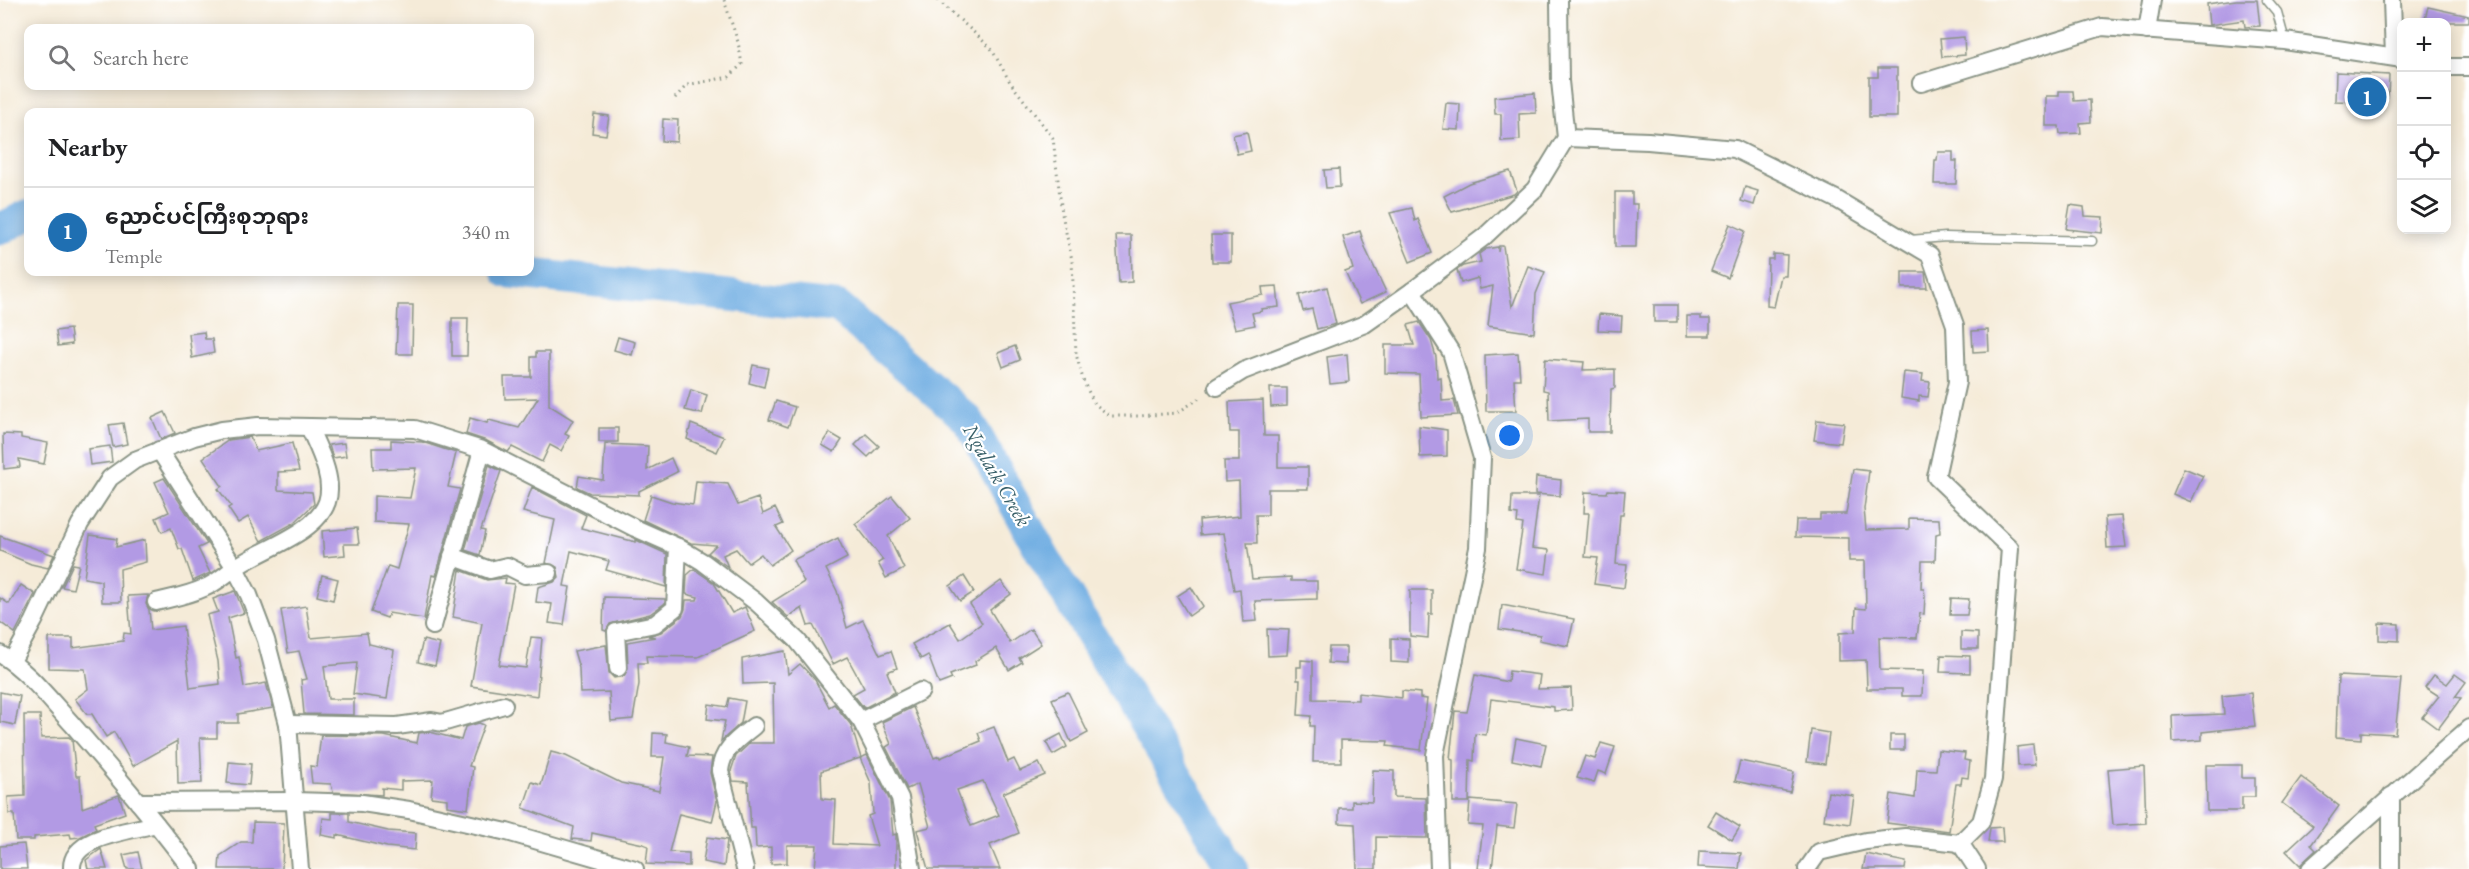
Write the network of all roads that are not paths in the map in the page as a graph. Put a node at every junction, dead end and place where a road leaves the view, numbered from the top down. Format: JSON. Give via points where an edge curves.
{"nodes":[{"id":1,"x":1559,"y":0,"type":"edge"},
{"id":2,"x":2152,"y":0,"type":"edge"},
{"id":3,"x":2268,"y":0,"type":"edge"},
{"id":4,"x":2392,"y":0,"type":"edge"},
{"id":5,"x":2147,"y":31,"type":"junction"},
{"id":6,"x":2285,"y":41,"type":"junction"},
{"id":7,"x":2397,"y":48,"type":"edge"},
{"id":8,"x":2397,"y":58,"type":"edge"},
{"id":9,"x":2451,"y":67,"type":"edge"},
{"id":10,"x":2469,"y":67,"type":"edge"},
{"id":11,"x":1921,"y":83,"type":"dead end"},
{"id":12,"x":1566,"y":138,"type":"junction"},
{"id":13,"x":1907,"y":240,"type":"junction"},
{"id":14,"x":2092,"y":241,"type":"dead end"},
{"id":15,"x":1412,"y":291,"type":"junction"},
{"id":16,"x":1217,"y":387,"type":"road end"},
{"id":17,"x":309,"y":427,"type":"junction"},
{"id":18,"x":159,"y":450,"type":"junction"},
{"id":19,"x":482,"y":450,"type":"junction"},
{"id":20,"x":678,"y":547,"type":"junction"},
{"id":21,"x":452,"y":556,"type":"junction"},
{"id":22,"x":235,"y":568,"type":"junction"},
{"id":23,"x":549,"y":573,"type":"dead end"},
{"id":24,"x":156,"y":602,"type":"dead end"},
{"id":25,"x":433,"y":626,"type":"dead end"},
{"id":26,"x":6,"y":658,"type":"edge"},
{"id":27,"x":618,"y":668,"type":"dead end"},
{"id":28,"x":921,"y":691,"type":"dead end"},
{"id":29,"x":504,"y":705,"type":"dead end"},
{"id":30,"x":861,"y":720,"type":"junction"},
{"id":31,"x":288,"y":724,"type":"junction"},
{"id":32,"x":754,"y":726,"type":"dead end"},
{"id":33,"x":2469,"y":728,"type":"edge"},
{"id":34,"x":2391,"y":796,"type":"junction"},
{"id":35,"x":294,"y":801,"type":"junction"},
{"id":36,"x":138,"y":802,"type":"junction"},
{"id":37,"x":156,"y":824,"type":"junction"},
{"id":38,"x":1960,"y":843,"type":"junction"},
{"id":39,"x":72,"y":869,"type":"edge"},
{"id":40,"x":191,"y":869,"type":"edge"},
{"id":41,"x":300,"y":869,"type":"edge"},
{"id":42,"x":635,"y":869,"type":"edge"},
{"id":43,"x":745,"y":869,"type":"edge"},
{"id":44,"x":912,"y":869,"type":"edge"},
{"id":45,"x":1439,"y":869,"type":"edge"},
{"id":46,"x":1807,"y":869,"type":"edge"},
{"id":47,"x":1977,"y":869,"type":"edge"},
{"id":48,"x":2310,"y":869,"type":"edge"},
{"id":49,"x":2391,"y":869,"type":"edge"}],
"edges":[{"from":1,"to":12,"type":"street","via":[[1560,81]]},
{"from":2,"to":5,"type":"street"},
{"from":3,"to":6,"type":"lane","via":[[2277,12]]},
{"from":4,"to":7,"type":"street"},
{"from":5,"to":6,"type":"street"},
{"from":5,"to":11,"type":"street","via":[[2102,27]]},
{"from":6,"to":8,"type":"street"},
{"from":9,"to":10,"type":"street"},
{"from":12,"to":13,"type":"street","via":[[1735,149],[1836,199]]},
{"from":12,"to":15,"type":"street","via":[[1535,189],[1484,237]]},
{"from":13,"to":14,"type":"lane","via":[[1946,237]]},
{"from":13,"to":38,"type":"street","via":[[1930,255],[1955,326],[1957,382],[1936,477],[2010,548],[1993,779],[1981,822]]},
{"from":15,"to":16,"type":"street","via":[[1365,324],[1243,370]]},
{"from":15,"to":45,"type":"street","via":[[1451,351],[1482,458],[1478,548],[1435,755]]},
{"from":17,"to":18,"type":"street","via":[[222,430]]},
{"from":17,"to":19,"type":"street","via":[[416,429]]},
{"from":17,"to":22,"type":"street","via":[[327,477],[329,492],[324,508],[310,525]]},
{"from":18,"to":22,"type":"street"},
{"from":18,"to":26,"type":"street","via":[[135,460],[110,478],[68,547],[34,621]]},
{"from":19,"to":20,"type":"street"},
{"from":19,"to":21,"type":"street"},
{"from":20,"to":27,"type":"street","via":[[675,608],[655,624],[616,632]]},
{"from":20,"to":30,"type":"street","via":[[756,602],[797,640]]},
{"from":21,"to":23,"type":"street","via":[[490,570],[507,566],[525,575]]},
{"from":21,"to":25,"type":"street"},
{"from":22,"to":24,"type":"street","via":[[206,588]]},
{"from":22,"to":31,"type":"street","via":[[266,640]]},
{"from":26,"to":36,"type":"street","via":[[54,705]]},
{"from":28,"to":30,"type":"street"},
{"from":29,"to":31,"type":"street","via":[[442,723]]},
{"from":30,"to":44,"type":"street","via":[[900,798]]},
{"from":31,"to":35,"type":"street"},
{"from":32,"to":43,"type":"street","via":[[721,758],[720,771]]},
{"from":33,"to":34,"type":"street"},
{"from":34,"to":48,"type":"street"},
{"from":34,"to":49,"type":"street"},
{"from":35,"to":36,"type":"street"},
{"from":35,"to":41,"type":"street"},
{"from":35,"to":42,"type":"street","via":[[362,802],[409,810],[507,832]]},
{"from":36,"to":37,"type":"street"},
{"from":37,"to":39,"type":"street","via":[[84,845],[73,858]]},
{"from":37,"to":40,"type":"street"},
{"from":38,"to":46,"type":"street","via":[[1905,837],[1866,841],[1819,852]]},
{"from":38,"to":47,"type":"street"}]}
